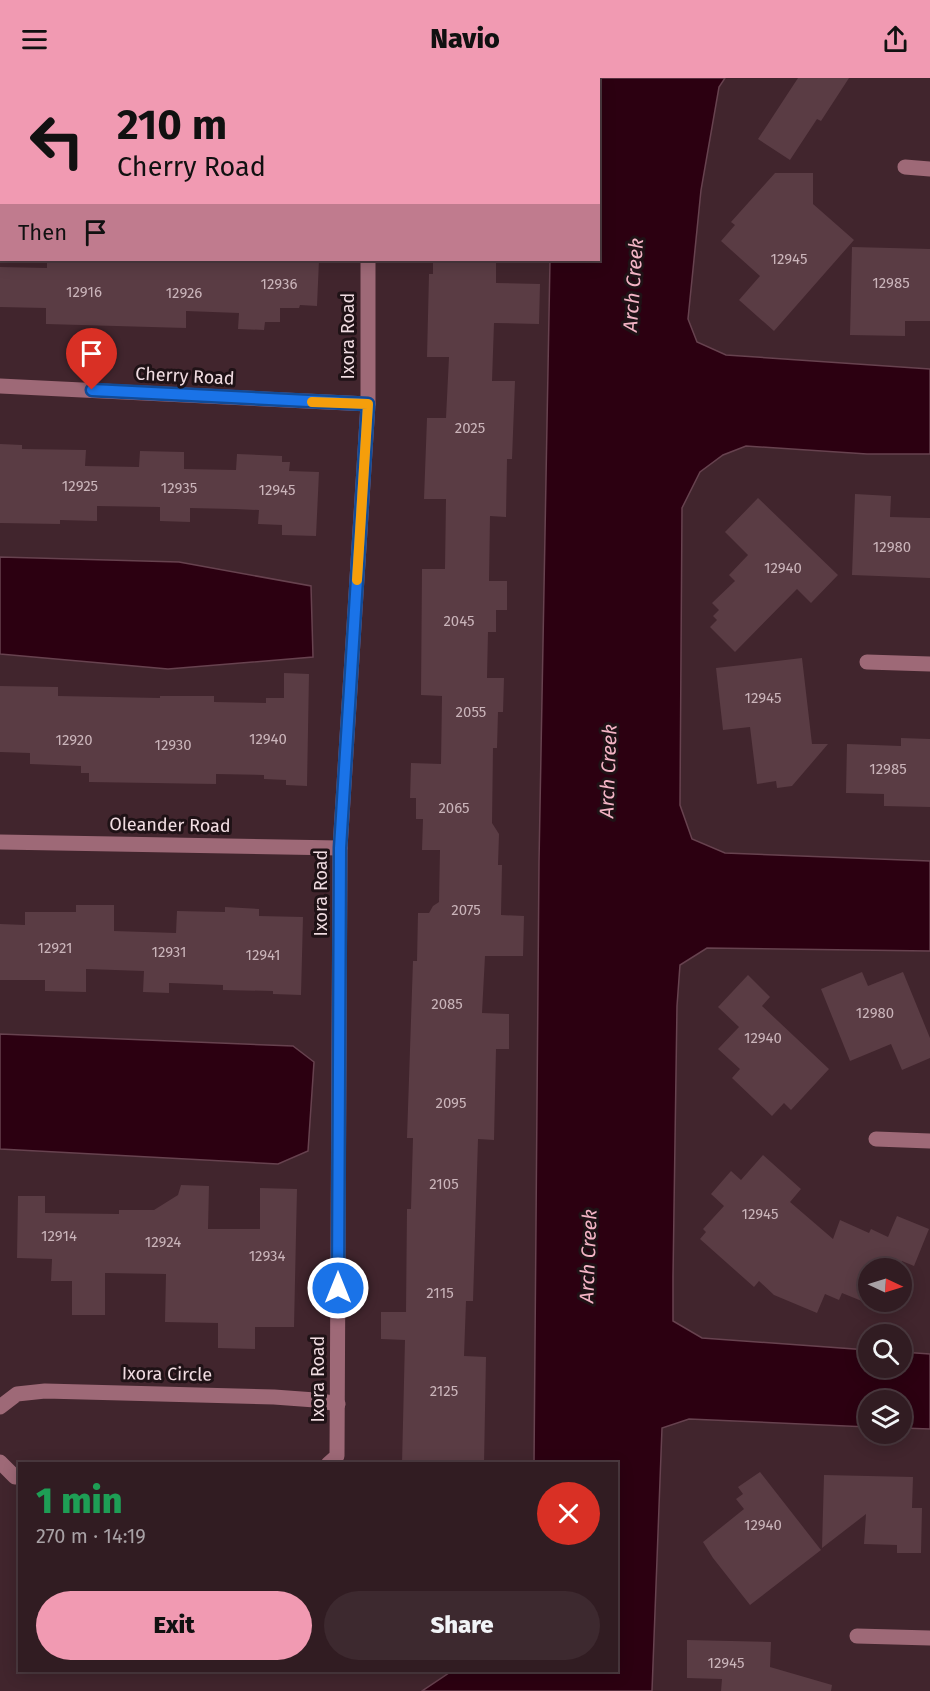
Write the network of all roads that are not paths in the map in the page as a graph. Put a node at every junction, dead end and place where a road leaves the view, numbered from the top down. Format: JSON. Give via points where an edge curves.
{"nodes":[{"id":1,"x":905,"y":167,"type":"dead end"},
{"id":2,"x":930,"y":169,"type":"edge"},
{"id":3,"x":368,"y":261,"type":"edge"},
{"id":4,"x":0,"y":386,"type":"edge"},
{"id":5,"x":368,"y":404,"type":"junction"},
{"id":6,"x":867,"y":662,"type":"dead end"},
{"id":7,"x":930,"y":663,"type":"edge"},
{"id":8,"x":0,"y":842,"type":"edge"},
{"id":9,"x":340,"y":848,"type":"junction"},
{"id":10,"x":876,"y":1139,"type":"dead end"},
{"id":11,"x":930,"y":1141,"type":"edge"},
{"id":12,"x":338,"y":1404,"type":"junction"},
{"id":13,"x":0,"y":1407,"type":"edge"},
{"id":14,"x":333,"y":1460,"type":"edge"},
{"id":15,"x":0,"y":1462,"type":"edge"},
{"id":16,"x":18,"y":1477,"type":"edge"},
{"id":17,"x":857,"y":1636,"type":"dead end"},
{"id":18,"x":930,"y":1638,"type":"edge"}],
"edges":[{"from":1,"to":2,"type":"street"},
{"from":3,"to":5,"type":"street","name":"Ixora Road"},
{"from":4,"to":5,"type":"street","name":"Cherry Road"},
{"from":5,"to":9,"type":"street","name":"Ixora Road"},
{"from":6,"to":7,"type":"street"},
{"from":8,"to":9,"type":"street","name":"Oleander Road"},
{"from":9,"to":12,"type":"street","name":"Ixora Road"},
{"from":10,"to":11,"type":"street"},
{"from":12,"to":13,"type":"street","name":"Ixora Circle","via":[[274,1397],[45,1391],[17,1394]]},
{"from":12,"to":14,"type":"street","name":"Ixora Road"},
{"from":15,"to":16,"type":"street"},
{"from":17,"to":18,"type":"street"}]}
